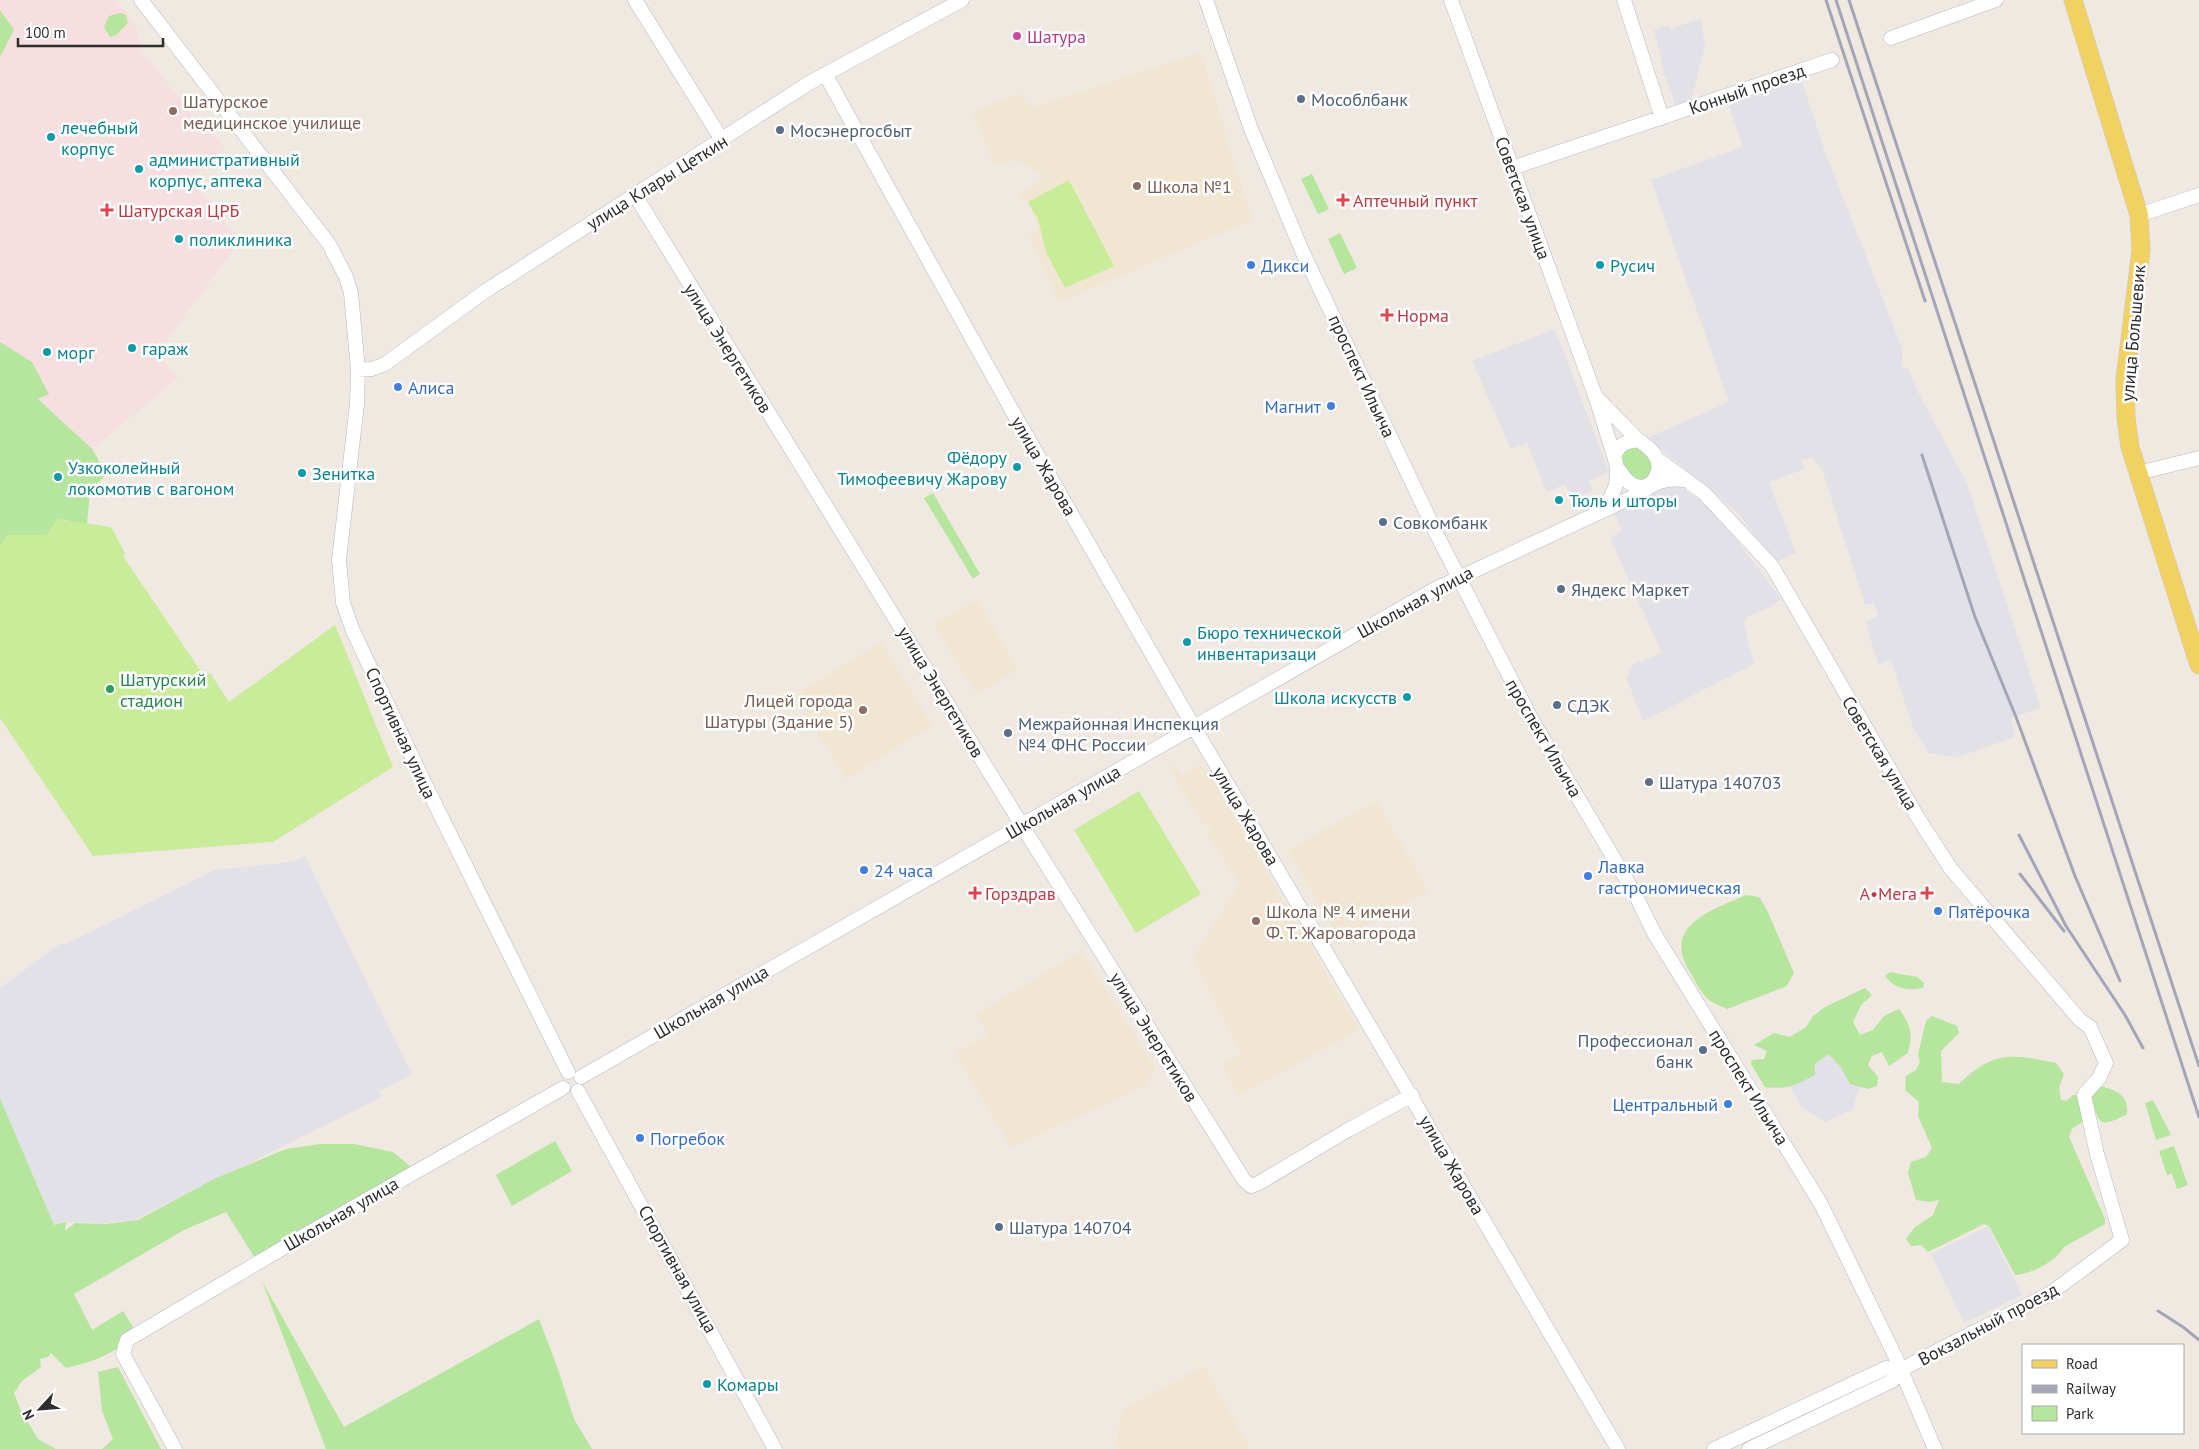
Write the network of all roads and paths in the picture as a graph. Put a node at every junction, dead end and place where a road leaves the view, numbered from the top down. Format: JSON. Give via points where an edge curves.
{"nodes":[{"id":1,"x":142,"y":0,"type":"edge"},
{"id":2,"x":635,"y":0,"type":"edge"},
{"id":3,"x":962,"y":0,"type":"edge"},
{"id":4,"x":1206,"y":0,"type":"edge"},
{"id":5,"x":1451,"y":0,"type":"edge"},
{"id":6,"x":1624,"y":0,"type":"edge"},
{"id":7,"x":1996,"y":0,"type":"edge"},
{"id":8,"x":2073,"y":0,"type":"edge"},
{"id":9,"x":1891,"y":38,"type":"dead end"},
{"id":10,"x":1832,"y":60,"type":"dead end"},
{"id":11,"x":825,"y":74,"type":"junction"},
{"id":12,"x":1662,"y":118,"type":"junction"},
{"id":13,"x":722,"y":140,"type":"junction"},
{"id":14,"x":1512,"y":168,"type":"junction"},
{"id":15,"x":2199,"y":195,"type":"edge"},
{"id":16,"x":635,"y":196,"type":"junction"},
{"id":17,"x":2139,"y":215,"type":"junction"},
{"id":18,"x":358,"y":370,"type":"junction"},
{"id":19,"x":1594,"y":395,"type":"junction"},
{"id":20,"x":1638,"y":440,"type":"junction"},
{"id":21,"x":1614,"y":456,"type":"junction"},
{"id":22,"x":2199,"y":458,"type":"edge"},
{"id":23,"x":1657,"y":459,"type":"junction"},
{"id":24,"x":1619,"y":470,"type":"junction"},
{"id":25,"x":2138,"y":473,"type":"junction"},
{"id":26,"x":1689,"y":482,"type":"junction"},
{"id":27,"x":1650,"y":484,"type":"junction"},
{"id":28,"x":1603,"y":509,"type":"junction"},
{"id":29,"x":1458,"y":577,"type":"junction"},
{"id":30,"x":2199,"y":665,"type":"edge"},
{"id":31,"x":1193,"y":726,"type":"junction"},
{"id":32,"x":1022,"y":826,"type":"junction"},
{"id":33,"x":575,"y":1074,"type":"junction"},
{"id":34,"x":563,"y":1088,"type":"junction"},
{"id":35,"x":578,"y":1091,"type":"junction"},
{"id":36,"x":1412,"y":1095,"type":"junction"},
{"id":37,"x":2122,"y":1240,"type":"joint"},
{"id":38,"x":1900,"y":1370,"type":"junction"},
{"id":39,"x":175,"y":1449,"type":"edge"},
{"id":40,"x":776,"y":1449,"type":"edge"},
{"id":41,"x":1618,"y":1449,"type":"edge"},
{"id":42,"x":1714,"y":1449,"type":"edge"},
{"id":43,"x":1749,"y":1449,"type":"edge"},
{"id":44,"x":1935,"y":1449,"type":"edge"}],
"edges":[{"from":1,"to":18,"type":"street","name":"Спортивная улица","via":[[329,244],[351,293]]},
{"from":2,"to":13,"type":"street"},
{"from":3,"to":11,"type":"street","name":"улица Клары Цеткин"},
{"from":4,"to":29,"type":"street","name":"проспект Ильича","via":[[1251,129],[1303,253]]},
{"from":5,"to":14,"type":"street","name":"Советская улица"},
{"from":6,"to":12,"type":"street"},
{"from":7,"to":9,"type":"street"},
{"from":8,"to":17,"type":"main road","name":"улица Большевик"},
{"from":10,"to":12,"type":"street","name":"Конный проезд"},
{"from":11,"to":13,"type":"street","name":"улица Клары Цеткин"},
{"from":11,"to":31,"type":"street","name":"улица Жарова"},
{"from":12,"to":14,"type":"street","name":"Конный проезд"},
{"from":13,"to":16,"type":"street","name":"улица Клары Цеткин"},
{"from":14,"to":19,"type":"street","name":"Советская улица"},
{"from":15,"to":17,"type":"street"},
{"from":16,"to":18,"type":"street","name":"улица Клары Цеткин","via":[[484,292],[385,364]]},
{"from":16,"to":32,"type":"street","name":"улица Энергетиков"},
{"from":17,"to":25,"type":"main road","name":"улица Большевик","via":[[2141,250],[2125,380],[2126,418]]},
{"from":18,"to":33,"type":"street","name":"Спортивная улица","via":[[339,560],[343,602],[353,631],[424,782]]},
{"from":19,"to":20,"type":"street","name":"Советская улица"},
{"from":19,"to":21,"type":"street","name":"Советская улица"},
{"from":20,"to":21,"type":"street","via":[[1618,446]]},
{"from":20,"to":23,"type":"street","via":[[1652,450]]},
{"from":21,"to":24,"type":"street"},
{"from":22,"to":25,"type":"street"},
{"from":23,"to":26,"type":"street","name":"Советская улица"},
{"from":23,"to":27,"type":"street","via":[[1657,476]]},
{"from":24,"to":27,"type":"street","via":[[1634,485]]},
{"from":24,"to":28,"type":"street","via":[[1616,486]]},
{"from":25,"to":30,"type":"main road","name":"улица Большевик"},
{"from":26,"to":27,"type":"street","via":[[1678,479]]},
{"from":26,"to":37,"type":"street","name":"Советская улица","via":[[1734,523],[1772,566],[1951,869],[2080,1020],[2090,1027],[2106,1064],[2084,1095]]},
{"from":27,"to":28,"type":"street","name":"Школьная улица","via":[[1641,493]]},
{"from":28,"to":29,"type":"street","name":"Школьная улица"},
{"from":29,"to":31,"type":"street","name":"Школьная улица"},
{"from":29,"to":38,"type":"street","name":"проспект Ильича","via":[[1532,720],[1635,894],[1654,933],[1822,1204]]},
{"from":31,"to":32,"type":"street","name":"Школьная улица"},
{"from":31,"to":36,"type":"street","name":"улица Жарова"},
{"from":32,"to":33,"type":"street","name":"Школьная улица"},
{"from":32,"to":36,"type":"street","name":"улица Энергетиков","via":[[1250,1186]]},
{"from":33,"to":34,"type":"street","via":[[563,1076]]},
{"from":33,"to":35,"type":"street","via":[[583,1082]]},
{"from":34,"to":35,"type":"street","via":[[572,1093]]},
{"from":34,"to":39,"type":"street","name":"Школьная улица","via":[[127,1340],[123,1354]]},
{"from":35,"to":40,"type":"street","name":"Спортивная улица"},
{"from":36,"to":41,"type":"street","name":"улица Жарова"},
{"from":37,"to":38,"type":"street","name":"Вокзальный проезд","via":[[2051,1294]]},
{"from":38,"to":42,"type":"street","via":[[1886,1368]]},
{"from":38,"to":43,"type":"street","via":[[1892,1381]]},
{"from":38,"to":44,"type":"street","name":"проспект Ильича"}]}
